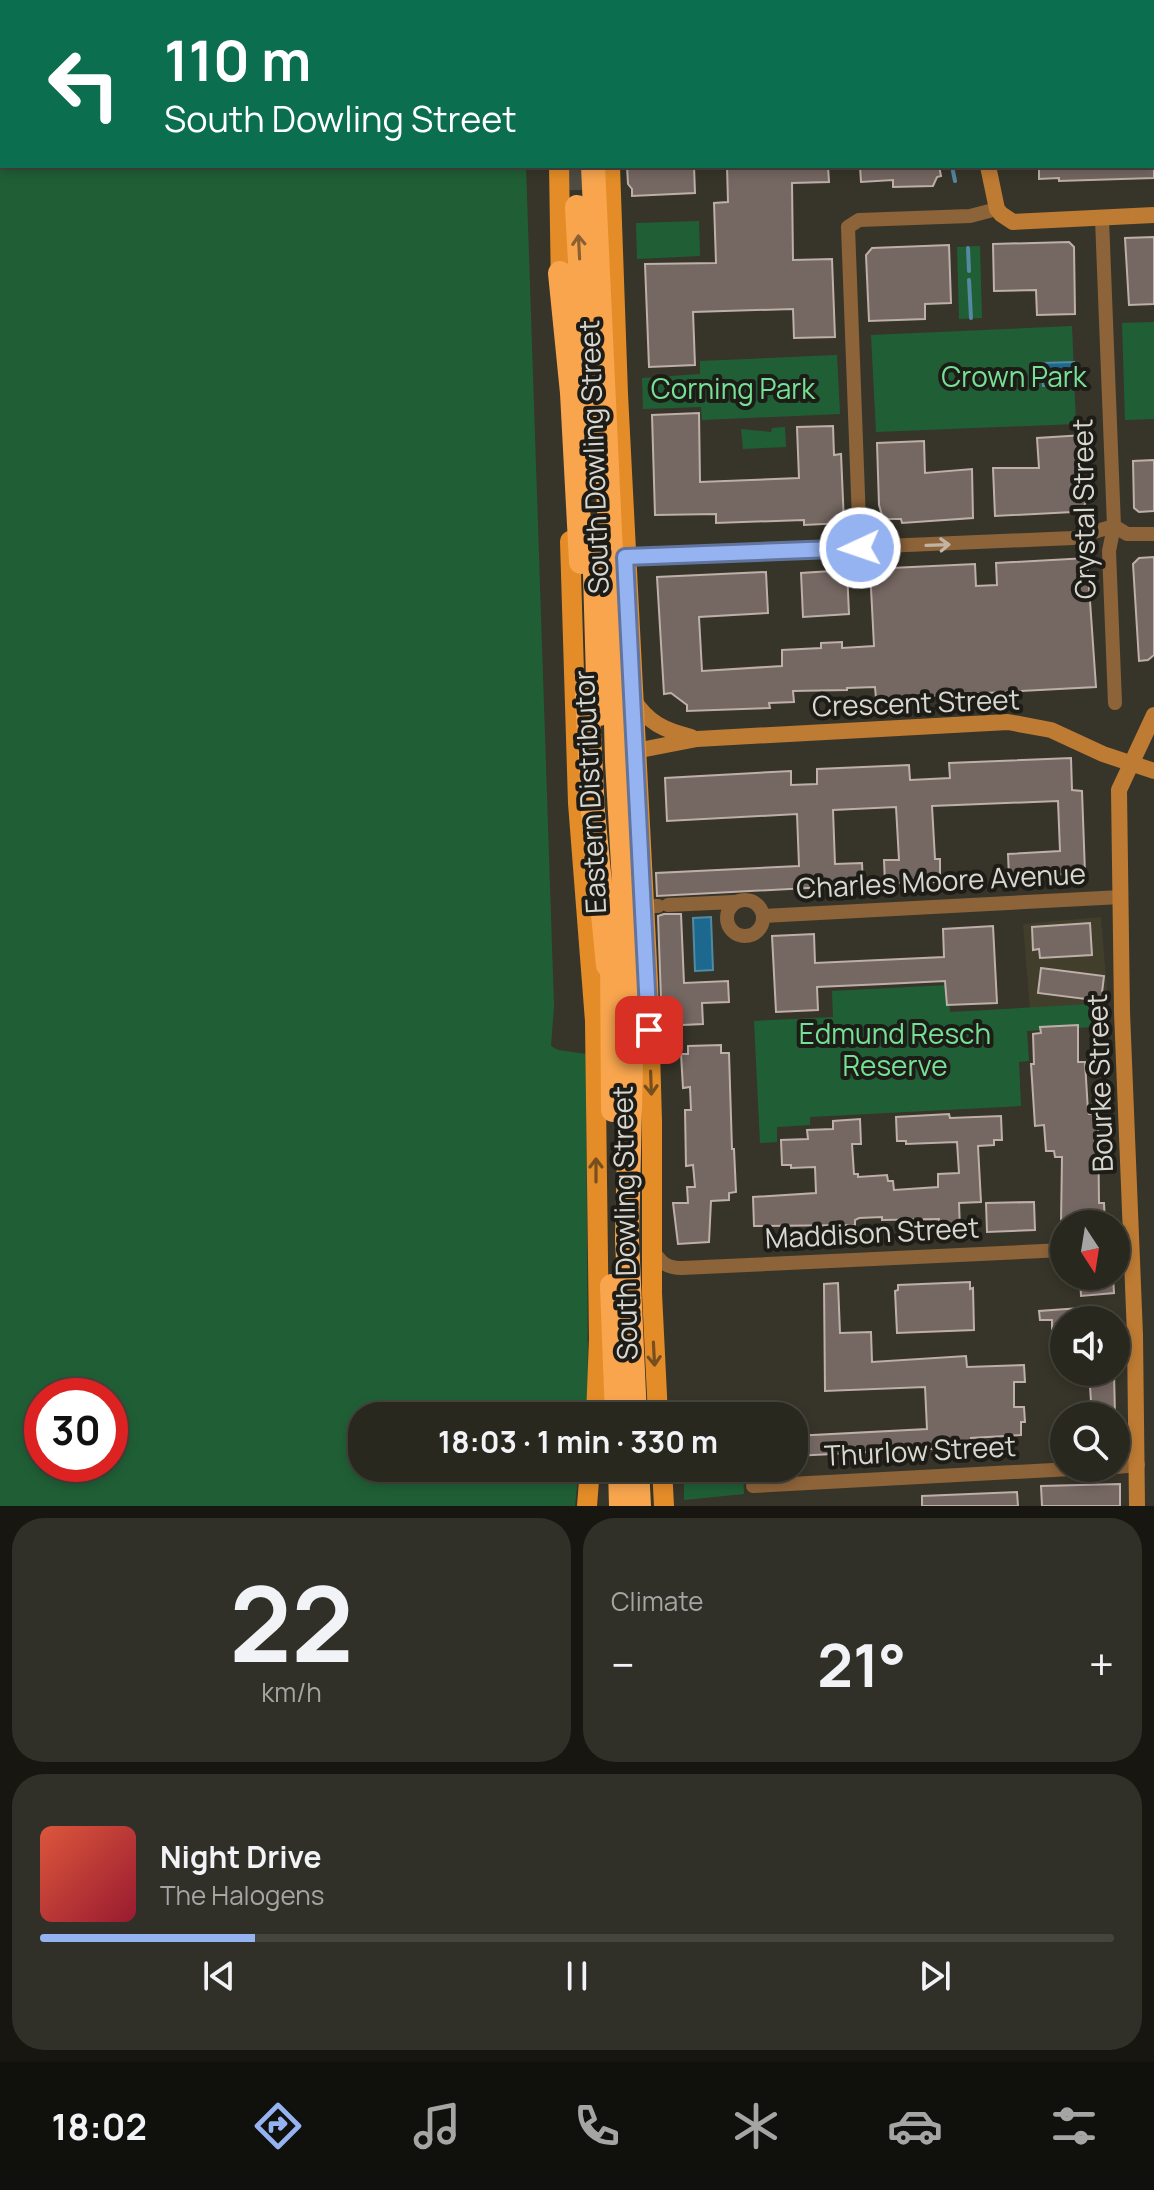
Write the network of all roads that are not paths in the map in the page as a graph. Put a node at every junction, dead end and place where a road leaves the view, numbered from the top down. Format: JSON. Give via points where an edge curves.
{"nodes":[{"id":1,"x":559,"y":168,"type":"edge"},
{"id":2,"x":593,"y":168,"type":"edge"},
{"id":3,"x":610,"y":168,"type":"edge"},
{"id":4,"x":988,"y":168,"type":"edge"},
{"id":5,"x":577,"y":207,"type":"tunnel mouth"},
{"id":6,"x":997,"y":209,"type":"junction"},
{"id":7,"x":1154,"y":215,"type":"edge"},
{"id":8,"x":1102,"y":219,"type":"junction"},
{"id":9,"x":560,"y":273,"type":"junction"},
{"id":10,"x":1114,"y":526,"type":"junction"},
{"id":11,"x":1154,"y":534,"type":"edge"},
{"id":12,"x":860,"y":548,"type":"junction"},
{"id":13,"x":625,"y":557,"type":"junction"},
{"id":14,"x":633,"y":698,"type":"junction"},
{"id":15,"x":1115,"y":703,"type":"dead end"},
{"id":16,"x":1154,"y":715,"type":"edge"},
{"id":17,"x":697,"y":739,"type":"junction"},
{"id":18,"x":635,"y":751,"type":"junction"},
{"id":19,"x":1131,"y":763,"type":"junction"},
{"id":20,"x":1154,"y":771,"type":"edge"},
{"id":21,"x":1121,"y":897,"type":"junction"},
{"id":22,"x":734,"y":902,"type":"junction"},
{"id":23,"x":660,"y":906,"type":"dead end"},
{"id":24,"x":763,"y":916,"type":"junction"},
{"id":25,"x":614,"y":1027,"type":"junction"},
{"id":26,"x":1124,"y":1210,"type":"edge"},
{"id":27,"x":652,"y":1249,"type":"junction"},
{"id":28,"x":1050,"y":1251,"type":"edge"},
{"id":29,"x":682,"y":1268,"type":"junction"},
{"id":30,"x":1127,"y":1290,"type":"edge"},
{"id":31,"x":652,"y":1293,"type":"junction"},
{"id":32,"x":597,"y":1402,"type":"edge"},
{"id":33,"x":617,"y":1402,"type":"edge"},
{"id":34,"x":634,"y":1402,"type":"edge"},
{"id":35,"x":657,"y":1402,"type":"edge"},
{"id":36,"x":1138,"y":1465,"type":"junction"},
{"id":37,"x":1130,"y":1466,"type":"edge"},
{"id":38,"x":1050,"y":1470,"type":"edge"},
{"id":39,"x":589,"y":1482,"type":"edge"},
{"id":40,"x":620,"y":1482,"type":"edge"},
{"id":41,"x":638,"y":1482,"type":"edge"},
{"id":42,"x":663,"y":1482,"type":"edge"},
{"id":43,"x":753,"y":1486,"type":"dead end"},
{"id":44,"x":587,"y":1506,"type":"edge"},
{"id":45,"x":621,"y":1506,"type":"edge"},
{"id":46,"x":639,"y":1506,"type":"edge"},
{"id":47,"x":664,"y":1506,"type":"edge"},
{"id":48,"x":1137,"y":1506,"type":"edge"}],
"edges":[{"from":1,"to":9,"type":"main road","name":"South Dowling Street"},
{"from":2,"to":34,"type":"highway","name":"Eastern Distributor","via":[[632,1021],[627,1239]]},
{"from":3,"to":13,"type":"main road","name":"South Dowling Street"},
{"from":4,"to":6,"type":"street"},
{"from":25,"to":5,"type":"highway","name":"Eastern Distributor","one_way":true},
{"from":6,"to":8,"type":"street","via":[[1020,222]]},
{"from":6,"to":12,"type":"street","via":[[970,216],[850,224]]},
{"from":7,"to":8,"type":"street"},
{"from":8,"to":10,"type":"street","name":"Crystal Street"},
{"from":9,"to":25,"type":"highway","via":[[572,393],[593,812]]},
{"from":32,"to":9,"type":"main road","name":"South Dowling Street","one_way":true,"via":[[595,1021],[578,803]]},
{"from":10,"to":11,"type":"street","via":[[1127,534]]},
{"from":12,"to":10,"type":"street","one_way":true,"via":[[1073,538]]},
{"from":10,"to":15,"type":"street","name":"Crystal Street","via":[[1109,551]]},
{"from":12,"to":13,"type":"street"},
{"from":13,"to":14,"type":"main road","name":"South Dowling Street"},
{"from":14,"to":17,"type":"street","name":"Crescent Street","via":[[657,726]]},
{"from":14,"to":18,"type":"main road","name":"South Dowling Street"},
{"from":16,"to":19,"type":"street","name":"Bourke Street"},
{"from":17,"to":18,"type":"street","name":"Crescent Street"},
{"from":17,"to":19,"type":"street","name":"Crescent Street","via":[[1008,722],[1051,730]]},
{"from":18,"to":27,"type":"main road","name":"South Dowling Street","one_way":true,"via":[[648,998]]},
{"from":19,"to":20,"type":"street","name":"Crescent Street"},
{"from":19,"to":21,"type":"street","name":"Bourke Street","via":[[1119,790]]},
{"from":21,"to":24,"type":"street","name":"Charles Moore Avenue"},
{"from":21,"to":26,"type":"street","name":"Bourke Street"},
{"from":22,"to":23,"type":"street"},
{"from":22,"to":24,"type":"street","via":[[752,901]]},
{"from":22,"to":24,"type":"street","via":[[727,919],[735,933],[752,934]]},
{"from":25,"to":33,"type":"highway","name":"Eastern Distributor","via":[[611,1244]]},
{"from":27,"to":29,"type":"street","via":[[670,1268]]},
{"from":27,"to":31,"type":"main road","name":"South Dowling Street"},
{"from":28,"to":29,"type":"street","name":"Maddison Street"},
{"from":29,"to":31,"type":"street"},
{"from":30,"to":36,"type":"street","name":"Bourke Street"},
{"from":31,"to":35,"type":"main road","name":"South Dowling Street","one_way":true},
{"from":36,"to":37,"type":"street"},
{"from":36,"to":48,"type":"street","name":"Bourke Street"},
{"from":38,"to":43,"type":"street","name":"Thurlow Street"},
{"from":39,"to":44,"type":"main road"},
{"from":40,"to":45,"type":"highway"},
{"from":41,"to":46,"type":"highway"},
{"from":42,"to":47,"type":"main road"}]}
